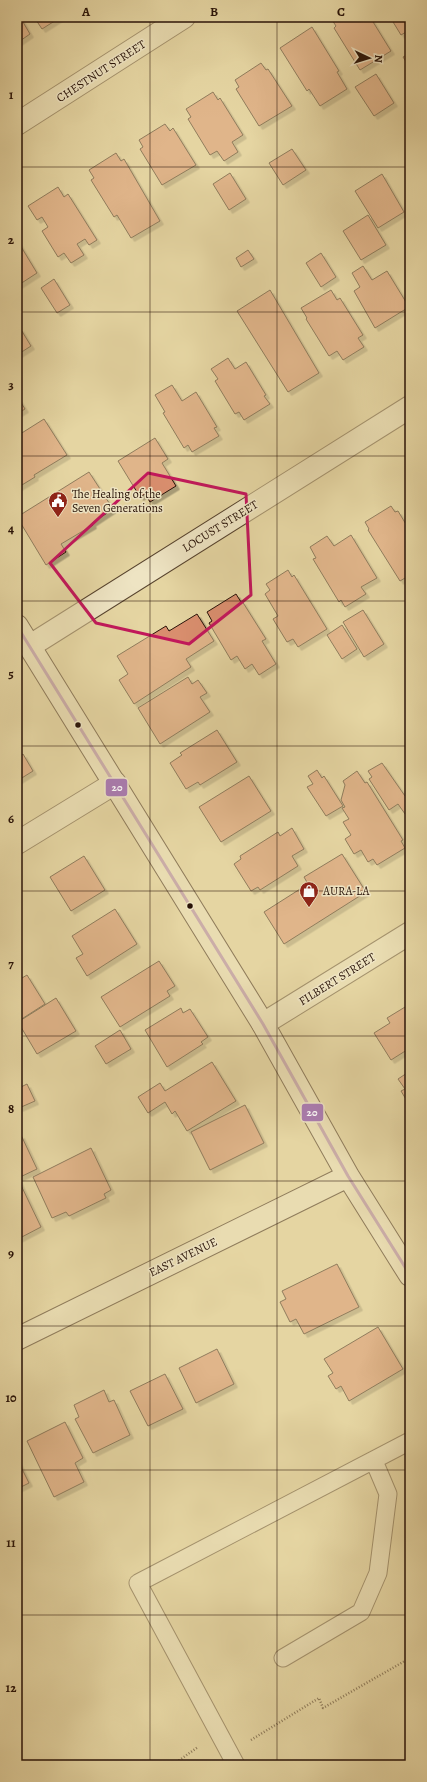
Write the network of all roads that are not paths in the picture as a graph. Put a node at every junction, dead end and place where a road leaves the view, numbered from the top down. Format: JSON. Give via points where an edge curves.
{"nodes":[{"id":1,"x":184,"y":17,"type":"edge"},
{"id":2,"x":17,"y":124,"type":"edge"},
{"id":3,"x":410,"y":407,"type":"edge"},
{"id":4,"x":17,"y":626,"type":"edge"},
{"id":5,"x":30,"y":646,"type":"junction"},
{"id":6,"x":115,"y":783,"type":"junction"},
{"id":7,"x":17,"y":843,"type":"edge"},
{"id":8,"x":410,"y":933,"type":"edge"},
{"id":9,"x":263,"y":1024,"type":"junction"},
{"id":10,"x":348,"y":1176,"type":"junction"},
{"id":11,"x":410,"y":1275,"type":"edge"},
{"id":12,"x":17,"y":1339,"type":"edge"},
{"id":13,"x":410,"y":1441,"type":"edge"},
{"id":14,"x":374,"y":1461,"type":"junction"},
{"id":15,"x":283,"y":1658,"type":"dead end"},
{"id":16,"x":236,"y":1765,"type":"edge"}],
"edges":[{"from":1,"to":2,"type":"street","name":"CHESTNUT STREET"},
{"from":3,"to":5,"type":"street","name":"LOCUST STREET"},
{"from":4,"to":5,"type":"street"},
{"from":5,"to":6,"type":"street"},
{"from":6,"to":7,"type":"street"},
{"from":6,"to":9,"type":"street"},
{"from":8,"to":9,"type":"street","name":"FILBERT STREET"},
{"from":9,"to":10,"type":"street"},
{"from":10,"to":11,"type":"street"},
{"from":10,"to":12,"type":"street","name":"EAST AVENUE"},
{"from":13,"to":14,"type":"lane"},
{"from":14,"to":15,"type":"lane","via":[[388,1494],[378,1573],[361,1612]]},
{"from":14,"to":16,"type":"lane","via":[[138,1583]]}]}
